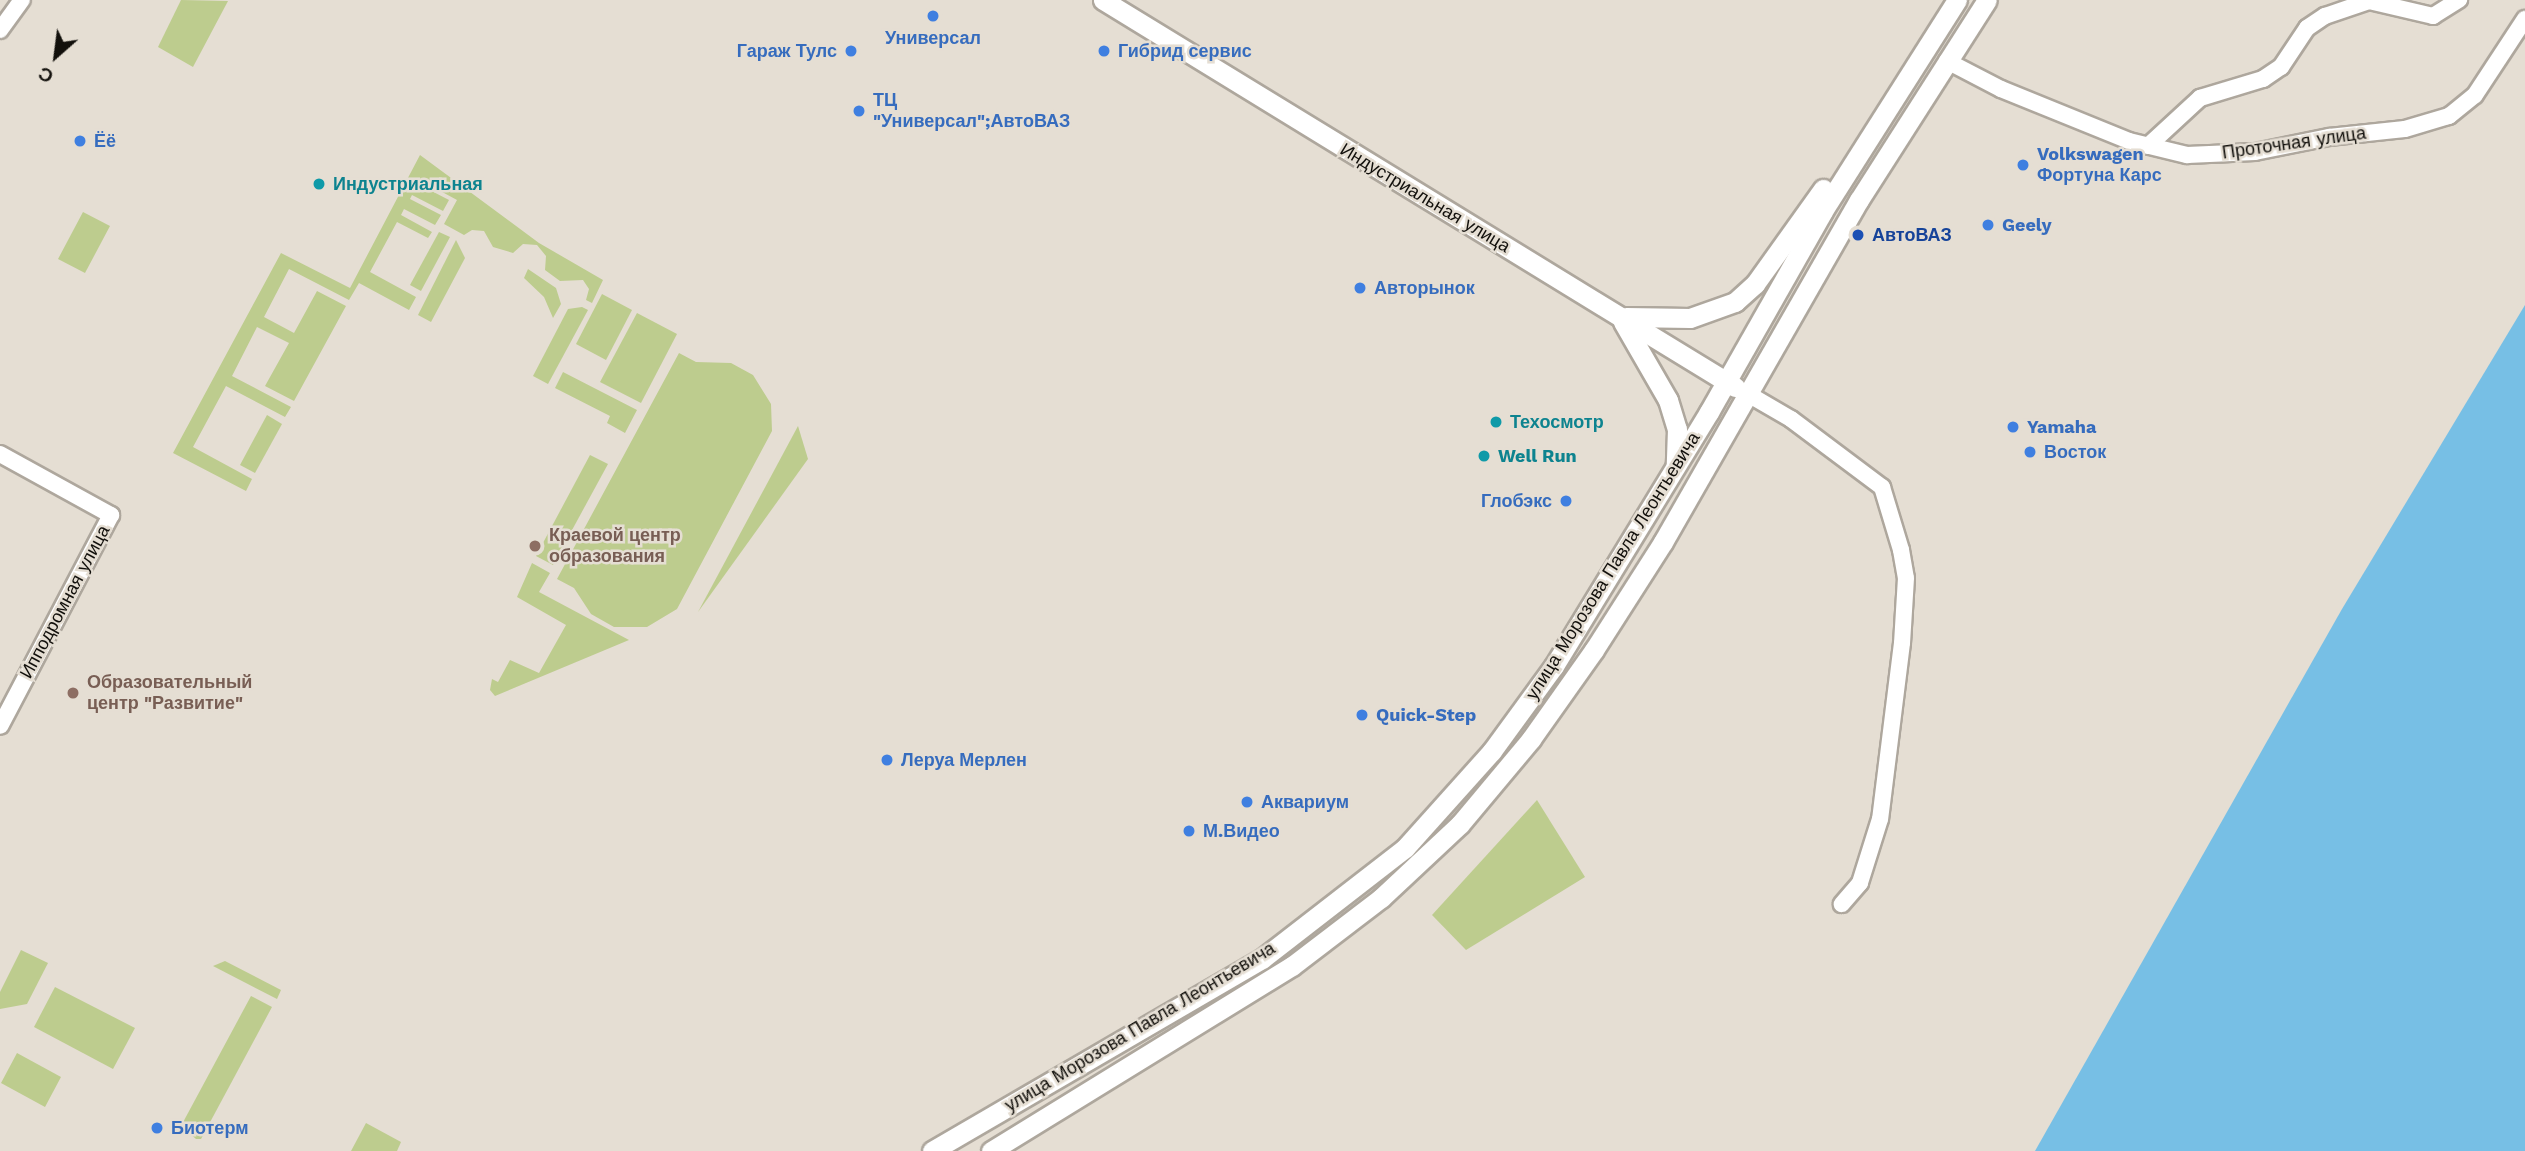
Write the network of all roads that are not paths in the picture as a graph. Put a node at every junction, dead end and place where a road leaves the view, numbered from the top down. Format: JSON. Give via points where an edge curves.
{"nodes":[{"id":1,"x":22,"y":0,"type":"edge"},
{"id":2,"x":1103,"y":0,"type":"edge"},
{"id":3,"x":1956,"y":0,"type":"edge"},
{"id":4,"x":1987,"y":0,"type":"edge"},
{"id":5,"x":2459,"y":0,"type":"edge"},
{"id":6,"x":2525,"y":19,"type":"edge"},
{"id":7,"x":0,"y":30,"type":"edge"},
{"id":8,"x":1947,"y":61,"type":"junction"},
{"id":9,"x":1867,"y":141,"type":"junction"},
{"id":10,"x":2148,"y":146,"type":"junction"},
{"id":11,"x":1618,"y":316,"type":"junction"},
{"id":12,"x":1726,"y":381,"type":"junction"},
{"id":13,"x":1748,"y":394,"type":"junction"},
{"id":14,"x":0,"y":454,"type":"edge"},
{"id":15,"x":1645,"y":518,"type":"junction"},
{"id":16,"x":0,"y":726,"type":"edge"},
{"id":17,"x":1842,"y":904,"type":"dead end"},
{"id":18,"x":932,"y":1151,"type":"edge"},
{"id":19,"x":991,"y":1151,"type":"edge"}],
"edges":[{"from":1,"to":7,"type":"street"},
{"from":2,"to":11,"type":"main road","name":"Индустриальная улица"},
{"from":3,"to":9,"type":"main road","name":"улица Морозова Павла Леонтьевича"},
{"from":4,"to":8,"type":"main road","name":"улица Морозова Павла Леонтьевича"},
{"from":5,"to":10,"type":"street","via":[[2433,16],[2369,1],[2325,16],[2308,29],[2281,67],[2263,79],[2200,98]]},
{"from":6,"to":10,"type":"street","name":"Проточная улица","via":[[2475,95],[2448,116],[2405,129],[2255,152],[2187,155]]},
{"from":8,"to":10,"type":"street","name":"Проточная улица","via":[[2090,127]]},
{"from":8,"to":13,"type":"main road","name":"улица Морозова Павла Леонтьевича","via":[[1859,200]]},
{"from":9,"to":11,"type":"main road","via":[[1827,184],[1755,284],[1735,302],[1690,318],[1662,321]]},
{"from":9,"to":12,"type":"main road","name":"улица Морозова Павла Леонтьевича"},
{"from":11,"to":12,"type":"main road","name":"Индустриальная улица"},
{"from":11,"to":15,"type":"main road","via":[[1657,374],[1677,429],[1676,466]]},
{"from":12,"to":13,"type":"main road","name":"Индустриальная улица"},
{"from":12,"to":15,"type":"main road","name":"улица Морозова Павла Леонтьевича"},
{"from":13,"to":17,"type":"street","via":[[1791,419],[1882,487],[1901,550],[1906,578],[1902,643],[1880,819],[1860,883]]},
{"from":13,"to":19,"type":"main road","name":"улица Морозова Павла Леонтьевича","via":[[1663,542],[1564,696],[1460,824],[1381,898],[1292,966]]},
{"from":14,"to":16,"type":"street","name":"Ипподромная улица","via":[[111,515]]},
{"from":15,"to":18,"type":"main road","name":"улица Морозова Павла Леонтьевича","via":[[1554,666],[1492,751],[1405,848],[1262,959]]}]}
